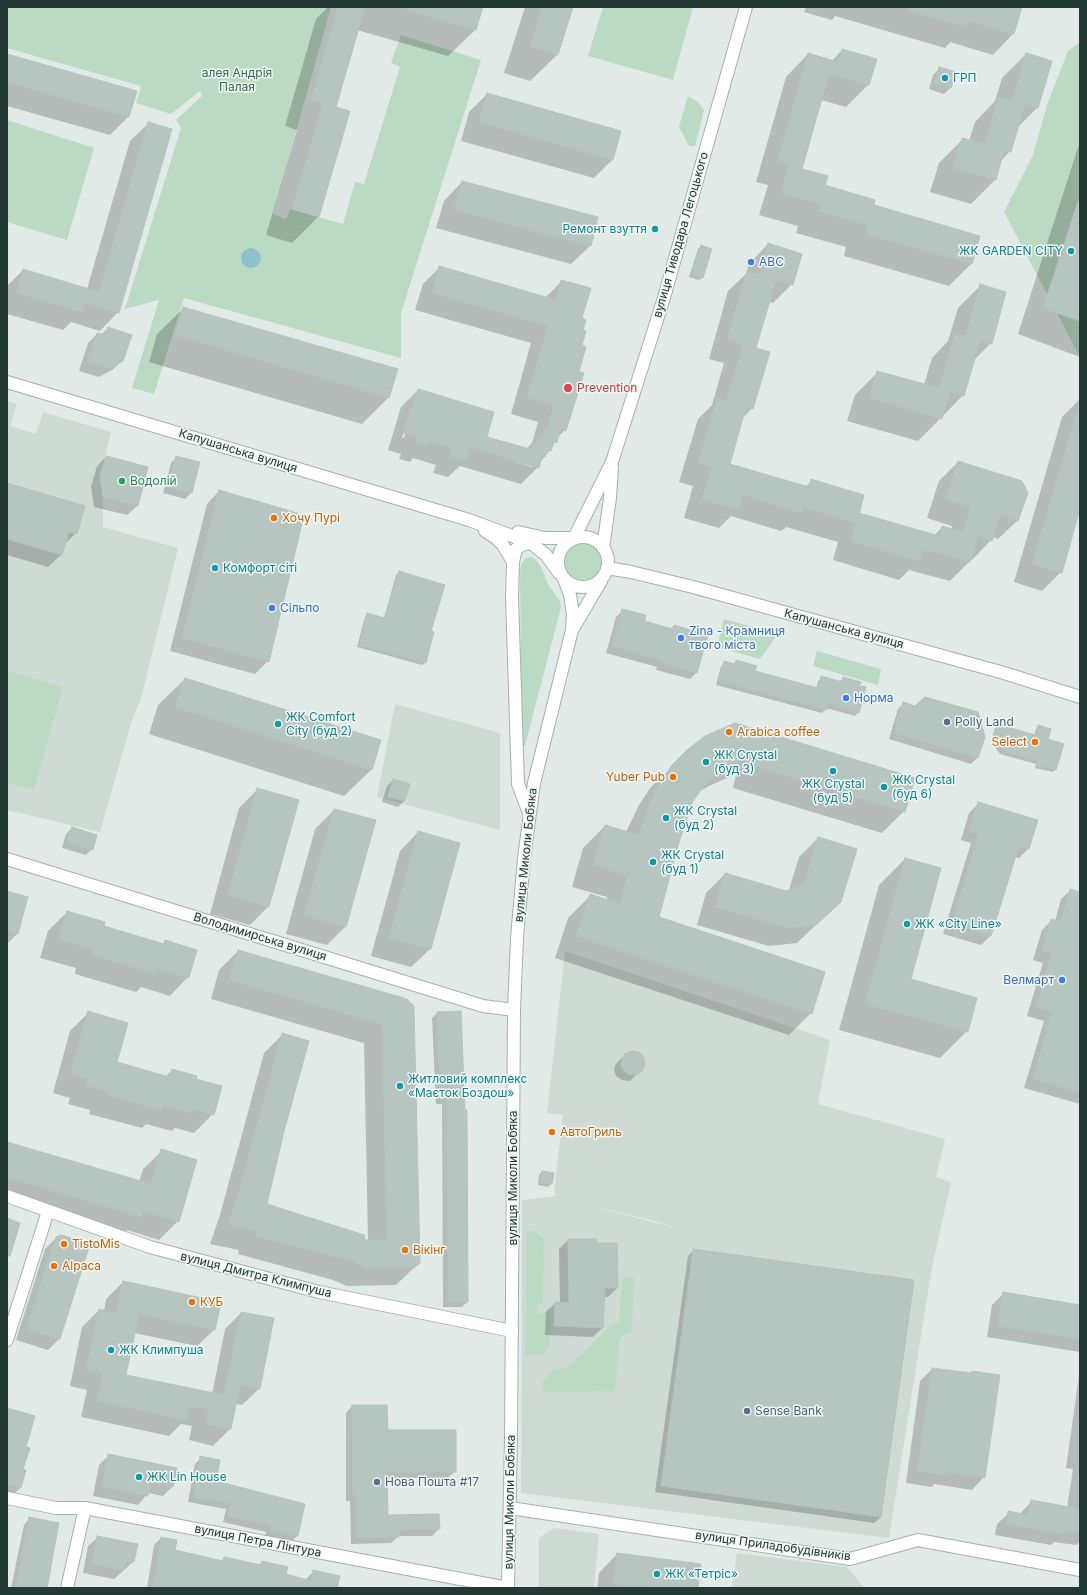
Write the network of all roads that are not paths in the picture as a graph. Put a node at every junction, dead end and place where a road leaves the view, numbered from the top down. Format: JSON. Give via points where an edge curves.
{"nodes":[{"id":1,"x":746,"y":7,"type":"edge"},
{"id":2,"x":7,"y":382,"type":"edge"},
{"id":3,"x":612,"y":462,"type":"junction"},
{"id":4,"x":469,"y":520,"type":"junction"},
{"id":5,"x":574,"y":538,"type":"junction"},
{"id":6,"x":531,"y":543,"type":"junction"},
{"id":7,"x":603,"y":548,"type":"junction"},
{"id":8,"x":512,"y":562,"type":"junction"},
{"id":9,"x":607,"y":568,"type":"junction"},
{"id":10,"x":561,"y":576,"type":"junction"},
{"id":11,"x":601,"y":580,"type":"junction"},
{"id":12,"x":572,"y":630,"type":"junction"},
{"id":13,"x":1080,"y":697,"type":"edge"},
{"id":14,"x":529,"y":812,"type":"junction"},
{"id":15,"x":7,"y":859,"type":"edge"},
{"id":16,"x":514,"y":1010,"type":"junction"},
{"id":17,"x":7,"y":1196,"type":"edge"},
{"id":18,"x":48,"y":1211,"type":"junction"},
{"id":19,"x":512,"y":1331,"type":"junction"},
{"id":20,"x":7,"y":1340,"type":"edge"},
{"id":21,"x":7,"y":1498,"type":"edge"},
{"id":22,"x":85,"y":1508,"type":"junction"},
{"id":23,"x":510,"y":1508,"type":"junction"},
{"id":24,"x":1080,"y":1570,"type":"edge"},
{"id":25,"x":67,"y":1588,"type":"edge"},
{"id":26,"x":508,"y":1588,"type":"edge"}],
"edges":[{"from":1,"to":3,"type":"street","name":"вулиця Тиводара Легоцького","via":[[663,301]]},
{"from":2,"to":4,"type":"street","name":"Капушанська вулиця"},
{"from":3,"to":5,"type":"street","name":"вулиця Тиводара Легоцького"},
{"from":3,"to":7,"type":"street","name":"вулиця Тиводара Легоцького"},
{"from":4,"to":5,"type":"street","name":"Капушанська вулиця","via":[[545,538]]},
{"from":4,"to":6,"type":"street","name":"Капушанська вулиця"},
{"from":4,"to":8,"type":"street","via":[[496,538]]},
{"from":5,"to":7,"type":"street","via":[[590,538]]},
{"from":5,"to":10,"type":"street","via":[[560,551],[558,565]]},
{"from":6,"to":8,"type":"street","via":[[516,549]]},
{"from":6,"to":10,"type":"street","name":"Капушанська вулиця","via":[[546,555]]},
{"from":7,"to":9,"type":"street","via":[[608,561]]},
{"from":8,"to":14,"type":"street","via":[[518,784]]},
{"from":9,"to":11,"type":"street"},
{"from":9,"to":13,"type":"street","name":"Капушанська вулиця","via":[[708,592],[1004,673]]},
{"from":10,"to":11,"type":"street","via":[[570,585],[578,587],[595,585]]},
{"from":10,"to":12,"type":"street","name":"вулиця Миколи Бобяка","via":[[570,595]]},
{"from":11,"to":12,"type":"street","name":"вулиця Миколи Бобяка"},
{"from":12,"to":14,"type":"street","name":"вулиця Миколи Бобяка"},
{"from":14,"to":16,"type":"street","name":"вулиця Миколи Бобяка","via":[[517,938]]},
{"from":15,"to":16,"type":"street","name":"Володимирська вулиця","via":[[483,1006]]},
{"from":16,"to":19,"type":"street","name":"вулиця Миколи Бобяка"},
{"from":17,"to":18,"type":"street","name":"вулиця Дмитра Климпуша"},
{"from":18,"to":19,"type":"street","name":"вулиця Дмитра Климпуша","via":[[150,1247],[319,1292]]},
{"from":18,"to":20,"type":"street"},
{"from":19,"to":23,"type":"street","name":"вулиця Миколи Бобяка"},
{"from":21,"to":22,"type":"street","name":"вулиця Петра Лінтура","via":[[56,1508]]},
{"from":22,"to":25,"type":"street"},
{"from":22,"to":26,"type":"street","name":"вулиця Петра Лінтура"},
{"from":23,"to":24,"type":"street","name":"вулиця Приладобудівників","via":[[850,1559],[918,1540]]},
{"from":23,"to":26,"type":"street","name":"вулиця Миколи Бобяка"}]}
